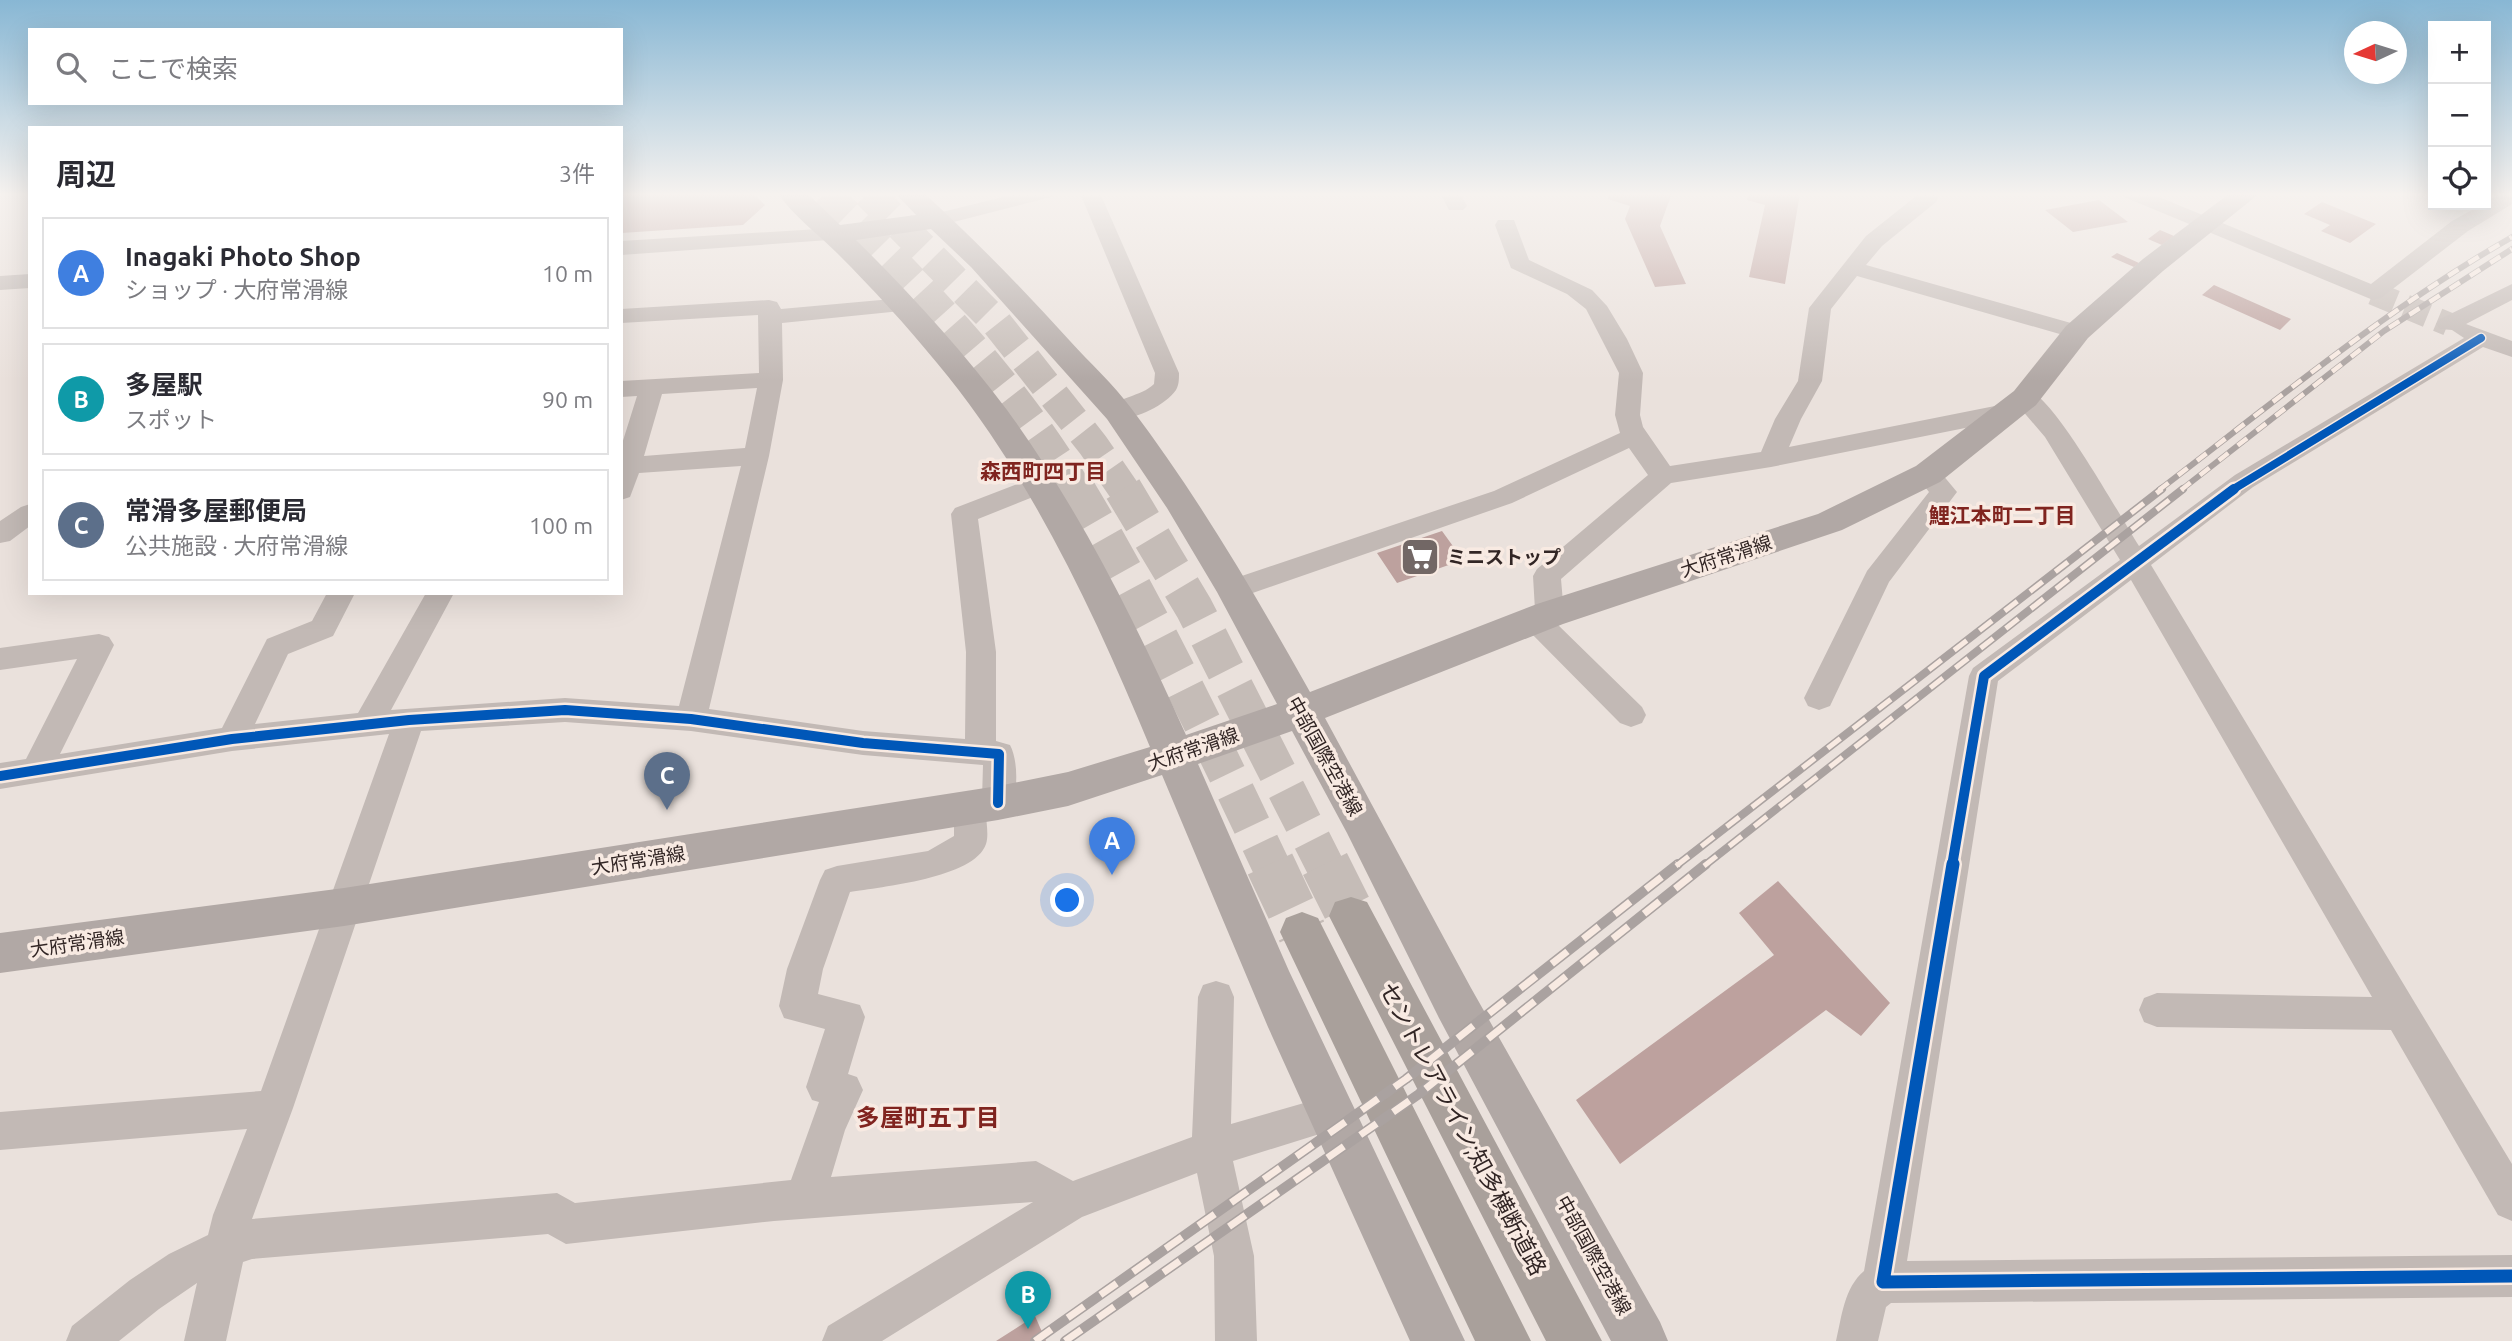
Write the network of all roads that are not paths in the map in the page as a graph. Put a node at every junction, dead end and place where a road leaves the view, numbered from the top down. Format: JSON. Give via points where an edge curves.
{"nodes":[{"id":1,"x":856,"y":256,"type":"edge"},
{"id":2,"x":973,"y":256,"type":"edge"},
{"id":3,"x":1117,"y":256,"type":"edge"},
{"id":4,"x":1517,"y":256,"type":"edge"},
{"id":5,"x":1863,"y":256,"type":"edge"},
{"id":6,"x":2165,"y":256,"type":"edge"},
{"id":7,"x":2284,"y":256,"type":"edge"},
{"id":8,"x":2422,"y":256,"type":"edge"},
{"id":9,"x":1853,"y":268,"type":"junction"},
{"id":10,"x":28,"y":281,"type":"edge"},
{"id":11,"x":0,"y":283,"type":"edge"},
{"id":12,"x":2512,"y":291,"type":"edge"},
{"id":13,"x":903,"y":305,"type":"junction"},
{"id":14,"x":623,"y":316,"type":"edge"},
{"id":15,"x":770,"y":317,"type":"junction"},
{"id":16,"x":2077,"y":332,"type":"junction"},
{"id":17,"x":2497,"y":344,"type":"edge"},
{"id":18,"x":771,"y":380,"type":"junction"},
{"id":19,"x":652,"y":387,"type":"junction"},
{"id":20,"x":623,"y":389,"type":"edge"},
{"id":21,"x":2018,"y":404,"type":"junction"},
{"id":22,"x":1118,"y":412,"type":"junction"},
{"id":23,"x":1634,"y":436,"type":"junction"},
{"id":24,"x":756,"y":456,"type":"junction"},
{"id":25,"x":1771,"y":459,"type":"junction"},
{"id":26,"x":625,"y":466,"type":"edge"},
{"id":27,"x":1928,"y":474,"type":"junction"},
{"id":28,"x":1663,"y":476,"type":"junction"},
{"id":29,"x":1039,"y":485,"type":"junction"},
{"id":30,"x":28,"y":514,"type":"edge"},
{"id":31,"x":0,"y":534,"type":"edge"},
{"id":32,"x":2135,"y":562,"type":"junction"},
{"id":33,"x":1234,"y":589,"type":"junction"},
{"id":34,"x":340,"y":595,"type":"edge"},
{"id":35,"x":439,"y":595,"type":"edge"},
{"id":36,"x":1543,"y":617,"type":"junction"},
{"id":37,"x":0,"y":659,"type":"edge"},
{"id":38,"x":1819,"y":698,"type":"dead end"},
{"id":39,"x":1300,"y":712,"type":"junction"},
{"id":40,"x":1631,"y":715,"type":"dead end"},
{"id":41,"x":691,"y":719,"type":"junction"},
{"id":42,"x":409,"y":720,"type":"junction"},
{"id":43,"x":368,"y":724,"type":"junction"},
{"id":44,"x":232,"y":739,"type":"junction"},
{"id":45,"x":980,"y":752,"type":"junction"},
{"id":46,"x":1176,"y":755,"type":"junction"},
{"id":47,"x":37,"y":769,"type":"junction"},
{"id":48,"x":0,"y":776,"type":"edge"},
{"id":49,"x":984,"y":805,"type":"junction"},
{"id":50,"x":344,"y":907,"type":"junction"},
{"id":51,"x":1351,"y":916,"type":"tunnel mouth"},
{"id":52,"x":1302,"y":932,"type":"tunnel mouth"},
{"id":53,"x":0,"y":953,"type":"edge"},
{"id":54,"x":1216,"y":997,"type":"dead end"},
{"id":55,"x":2157,"y":1010,"type":"dead end"},
{"id":56,"x":2402,"y":1014,"type":"junction"},
{"id":57,"x":274,"y":1108,"type":"junction"},
{"id":58,"x":1332,"y":1114,"type":"junction"},
{"id":59,"x":0,"y":1131,"type":"edge"},
{"id":60,"x":1211,"y":1149,"type":"junction"},
{"id":61,"x":807,"y":1199,"type":"junction"},
{"id":62,"x":2512,"y":1200,"type":"edge"},
{"id":63,"x":1070,"y":1202,"type":"junction"},
{"id":64,"x":226,"y":1247,"type":"junction"},
{"id":65,"x":2512,"y":1276,"type":"edge"},
{"id":66,"x":1882,"y":1282,"type":"junction"},
{"id":67,"x":87,"y":1341,"type":"edge"},
{"id":68,"x":205,"y":1341,"type":"edge"},
{"id":69,"x":843,"y":1341,"type":"edge"},
{"id":70,"x":1236,"y":1341,"type":"edge"},
{"id":71,"x":1438,"y":1341,"type":"edge"},
{"id":72,"x":1504,"y":1341,"type":"edge"},
{"id":73,"x":1575,"y":1341,"type":"edge"},
{"id":74,"x":1641,"y":1341,"type":"edge"},
{"id":75,"x":1857,"y":1341,"type":"edge"}],
"edges":[{"from":1,"to":13,"type":"main road"},
{"from":2,"to":22,"type":"main road","name":"中部国際空港線"},
{"from":3,"to":22,"type":"street","via":[[1167,373],[1166,386],[1154,398]]},
{"from":4,"to":23,"type":"street","via":[[1520,263],[1590,299],[1609,324],[1633,377],[1627,412]]},
{"from":5,"to":9,"type":"street"},
{"from":6,"to":16,"type":"main road","name":"大府常滑線"},
{"from":7,"to":8,"type":"street","via":[[2373,293]]},
{"from":9,"to":16,"type":"street"},
{"from":9,"to":25,"type":"street","via":[[1820,308],[1811,380]]},
{"from":10,"to":11,"type":"street"},
{"from":12,"to":17,"type":"street","via":[[2448,324]]},
{"from":13,"to":15,"type":"street"},
{"from":13,"to":29,"type":"main road","via":[[996,419]]},
{"from":14,"to":15,"type":"street","via":[[769,307]]},
{"from":15,"to":18,"type":"street"},
{"from":16,"to":21,"type":"main road","name":"大府常滑線"},
{"from":17,"to":32,"type":"street","via":[[2244,481]]},
{"from":18,"to":19,"type":"street"},
{"from":18,"to":24,"type":"street"},
{"from":19,"to":20,"type":"street"},
{"from":19,"to":26,"type":"street"},
{"from":21,"to":25,"type":"street"},
{"from":21,"to":27,"type":"main road","name":"大府常滑線"},
{"from":21,"to":32,"type":"street","via":[[2055,432]]},
{"from":22,"to":33,"type":"main road","name":"中部国際空港線"},
{"from":23,"to":28,"type":"street"},
{"from":23,"to":33,"type":"street","via":[[1503,497]]},
{"from":24,"to":26,"type":"street"},
{"from":24,"to":41,"type":"street"},
{"from":25,"to":28,"type":"street"},
{"from":27,"to":36,"type":"main road","name":"大府常滑線","via":[[1830,522]]},
{"from":27,"to":38,"type":"street","via":[[1944,492],[1877,578]]},
{"from":28,"to":36,"type":"street","via":[[1547,576]]},
{"from":29,"to":45,"type":"street","via":[[964,514],[981,652]]},
{"from":29,"to":46,"type":"main road","via":[[1088,571]]},
{"from":30,"to":31,"type":"street"},
{"from":32,"to":56,"type":"street"},
{"from":32,"to":66,"type":"street","via":[[1984,676]]},
{"from":33,"to":39,"type":"main road","name":"中部国際空港線"},
{"from":34,"to":44,"type":"street","via":[[323,628],[277,647]]},
{"from":35,"to":43,"type":"street"},
{"from":36,"to":39,"type":"main road","name":"大府常滑線"},
{"from":36,"to":40,"type":"street"},
{"from":37,"to":47,"type":"street","via":[[99,645]]},
{"from":39,"to":46,"type":"main road","name":"大府常滑線"},
{"from":39,"to":74,"type":"main road","name":"中部国際空港線"},
{"from":41,"to":42,"type":"street","via":[[565,710]]},
{"from":41,"to":45,"type":"street","via":[[863,743]]},
{"from":42,"to":43,"type":"street"},
{"from":42,"to":50,"type":"street"},
{"from":43,"to":44,"type":"street"},
{"from":44,"to":47,"type":"street"},
{"from":45,"to":49,"type":"street","via":[[999,754]]},
{"from":46,"to":49,"type":"main road","name":"大府常滑線","via":[[1068,789]]},
{"from":46,"to":58,"type":"main road"},
{"from":47,"to":48,"type":"street"},
{"from":49,"to":50,"type":"main road","name":"大府常滑線"},
{"from":49,"to":61,"type":"street","via":[[970,843],[935,864],[837,880],[804,969],[797,1006],[847,1017],[825,1087],[844,1090],[818,1152]]},
{"from":50,"to":53,"type":"main road","name":"大府常滑線"},
{"from":50,"to":57,"type":"street"},
{"from":51,"to":73,"type":"highway","name":"セントレアライン;知多横断道路"},
{"from":52,"to":72,"type":"highway"},
{"from":54,"to":60,"type":"street"},
{"from":55,"to":56,"type":"street"},
{"from":56,"to":62,"type":"street"},
{"from":57,"to":59,"type":"street"},
{"from":57,"to":64,"type":"street","via":[[233,1215]]},
{"from":58,"to":60,"type":"street"},
{"from":58,"to":71,"type":"main road"},
{"from":60,"to":63,"type":"street"},
{"from":60,"to":70,"type":"street","via":[[1234,1256]]},
{"from":61,"to":63,"type":"street","via":[[1036,1181]]},
{"from":61,"to":64,"type":"street","via":[[566,1224],[557,1213],[252,1239]]},
{"from":63,"to":69,"type":"street"},
{"from":64,"to":67,"type":"street","via":[[151,1286]]},
{"from":64,"to":68,"type":"street"},
{"from":65,"to":66,"type":"street"},
{"from":66,"to":75,"type":"street","via":[[1868,1295]]}]}
